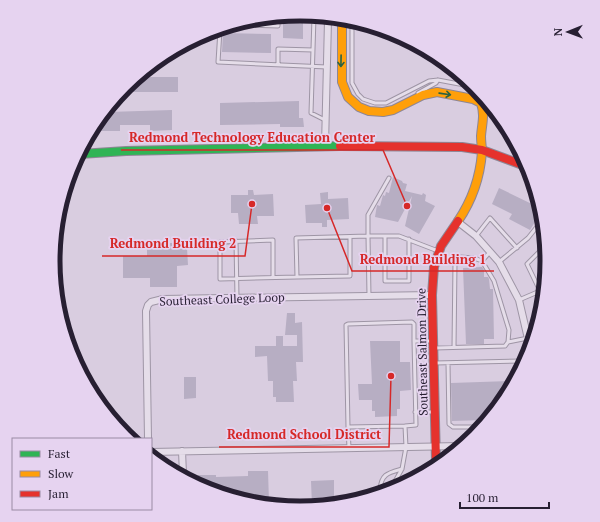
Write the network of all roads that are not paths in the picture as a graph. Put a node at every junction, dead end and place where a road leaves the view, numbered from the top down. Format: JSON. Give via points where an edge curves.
{"nodes":[{"id":1,"x":278,"y":22,"type":"edge"},
{"id":2,"x":314,"y":22,"type":"edge"},
{"id":3,"x":328,"y":23,"type":"edge"},
{"id":4,"x":256,"y":25,"type":"edge"},
{"id":5,"x":342,"y":25,"type":"edge"},
{"id":6,"x":352,"y":27,"type":"edge"},
{"id":7,"x":220,"y":35,"type":"edge"},
{"id":8,"x":313,"y":50,"type":"junction"},
{"id":9,"x":278,"y":64,"type":"junction"},
{"id":10,"x":312,"y":66,"type":"junction"},
{"id":11,"x":327,"y":66,"type":"junction"},
{"id":12,"x":438,"y":80,"type":"junction"},
{"id":13,"x":460,"y":83,"type":"edge"},
{"id":14,"x":479,"y":102,"type":"edge"},
{"id":15,"x":482,"y":105,"type":"edge"},
{"id":16,"x":393,"y":110,"type":"junction"},
{"id":17,"x":325,"y":120,"type":"junction"},
{"id":18,"x":325,"y":146,"type":"junction"},
{"id":19,"x":482,"y":150,"type":"junction"},
{"id":20,"x":86,"y":154,"type":"edge"},
{"id":21,"x":519,"y":164,"type":"edge"},
{"id":22,"x":389,"y":178,"type":"dead end"},
{"id":23,"x":458,"y":222,"type":"junction"},
{"id":24,"x":537,"y":226,"type":"edge"},
{"id":25,"x":368,"y":236,"type":"junction"},
{"id":26,"x":385,"y":236,"type":"junction"},
{"id":27,"x":476,"y":236,"type":"junction"},
{"id":28,"x":350,"y":237,"type":"junction"},
{"id":29,"x":409,"y":239,"type":"junction"},
{"id":30,"x":236,"y":241,"type":"junction"},
{"id":31,"x":517,"y":248,"type":"junction"},
{"id":32,"x":539,"y":251,"type":"edge"},
{"id":33,"x":439,"y":252,"type":"junction"},
{"id":34,"x":490,"y":252,"type":"junction"},
{"id":35,"x":482,"y":261,"type":"junction"},
{"id":36,"x":499,"y":262,"type":"junction"},
{"id":37,"x":273,"y":277,"type":"junction"},
{"id":38,"x":297,"y":277,"type":"junction"},
{"id":39,"x":237,"y":278,"type":"junction"},
{"id":40,"x":538,"y":288,"type":"edge"},
{"id":41,"x":538,"y":293,"type":"edge"},
{"id":42,"x":432,"y":295,"type":"junction"},
{"id":43,"x":369,"y":296,"type":"junction"},
{"id":44,"x":237,"y":298,"type":"junction"},
{"id":45,"x":519,"y":300,"type":"junction"},
{"id":46,"x":528,"y":336,"type":"edge"},
{"id":47,"x":527,"y":338,"type":"edge"},
{"id":48,"x":414,"y":341,"type":"junction"},
{"id":49,"x":508,"y":342,"type":"junction"},
{"id":50,"x":433,"y":344,"type":"junction"},
{"id":51,"x":454,"y":347,"type":"junction"},
{"id":52,"x":517,"y":361,"type":"edge"},
{"id":53,"x":434,"y":363,"type":"junction"},
{"id":54,"x":448,"y":363,"type":"junction"},
{"id":55,"x":415,"y":412,"type":"junction"},
{"id":56,"x":435,"y":412,"type":"junction"},
{"id":57,"x":405,"y":426,"type":"junction"},
{"id":58,"x":473,"y":427,"type":"edge"},
{"id":59,"x":348,"y":428,"type":"junction"},
{"id":60,"x":148,"y":438,"type":"edge"},
{"id":61,"x":436,"y":446,"type":"junction"},
{"id":62,"x":452,"y":446,"type":"edge"},
{"id":63,"x":406,"y":447,"type":"junction"},
{"id":64,"x":349,"y":448,"type":"junction"},
{"id":65,"x":182,"y":451,"type":"junction"},
{"id":66,"x":155,"y":452,"type":"edge"},
{"id":67,"x":436,"y":459,"type":"edge"},
{"id":68,"x":402,"y":469,"type":"junction"},
{"id":69,"x":183,"y":470,"type":"edge"},
{"id":70,"x":395,"y":482,"type":"edge"},
{"id":71,"x":380,"y":487,"type":"edge"}],
"edges":[{"from":1,"to":4,"type":"lane","via":[[278,26]]},
{"from":2,"to":8,"type":"lane"},
{"from":3,"to":11,"type":"street"},
{"from":5,"to":16,"type":"street","one_way":true,"via":[[341,76],[348,97],[369,112]]},
{"from":6,"to":12,"type":"lane","via":[[352,83],[363,99],[386,103],[429,81]]},
{"from":7,"to":9,"type":"lane","via":[[218,62]]},
{"from":8,"to":9,"type":"lane","via":[[278,49]]},
{"from":8,"to":10,"type":"lane"},
{"from":9,"to":10,"type":"lane"},
{"from":10,"to":11,"type":"lane"},
{"from":10,"to":17,"type":"lane","via":[[311,113]]},
{"from":11,"to":17,"type":"street"},
{"from":12,"to":13,"type":"lane"},
{"from":12,"to":16,"type":"lane"},
{"from":16,"to":14,"type":"street","name":"Southeast Salmon Drive","one_way":true,"via":[[433,92],[467,97]]},
{"from":15,"to":19,"type":"street","name":"Southeast Salmon Drive","one_way":true,"via":[[484,112]]},
{"from":17,"to":18,"type":"street"},
{"from":18,"to":19,"type":"street","via":[[462,147]]},
{"from":18,"to":20,"type":"street"},
{"from":19,"to":21,"type":"street"},
{"from":19,"to":23,"type":"street","name":"Southeast Salmon Drive","via":[[480,167],[468,206]]},
{"from":22,"to":25,"type":"lane","via":[[368,215]]},
{"from":23,"to":27,"type":"street"},
{"from":23,"to":33,"type":"street","name":"Southeast Salmon Drive"},
{"from":24,"to":31,"type":"lane"},
{"from":25,"to":26,"type":"lane"},
{"from":25,"to":28,"type":"lane"},
{"from":25,"to":43,"type":"lane"},
{"from":26,"to":29,"type":"lane"},
{"from":26,"to":29,"type":"lane","via":[[385,281],[409,281]]},
{"from":27,"to":31,"type":"lane","via":[[490,218]]},
{"from":27,"to":34,"type":"street"},
{"from":28,"to":38,"type":"lane","via":[[350,276]]},
{"from":28,"to":38,"type":"lane","via":[[296,238]]},
{"from":29,"to":33,"type":"lane"},
{"from":30,"to":37,"type":"lane","via":[[273,240]]},
{"from":30,"to":39,"type":"lane"},
{"from":30,"to":39,"type":"lane","via":[[220,242],[220,279]]},
{"from":31,"to":36,"type":"lane"},
{"from":32,"to":40,"type":"lane","via":[[527,264]]},
{"from":33,"to":42,"type":"street","name":"Southeast Salmon Drive","via":[[434,267]]},
{"from":34,"to":35,"type":"lane"},
{"from":34,"to":36,"type":"street"},
{"from":35,"to":49,"type":"lane","via":[[494,281],[509,330]]},
{"from":35,"to":51,"type":"lane","via":[[460,257],[455,263]]},
{"from":36,"to":45,"type":"street"},
{"from":37,"to":38,"type":"lane"},
{"from":37,"to":39,"type":"lane"},
{"from":39,"to":44,"type":"lane"},
{"from":41,"to":45,"type":"lane"},
{"from":42,"to":43,"type":"street","name":"Southeast College Loop"},
{"from":42,"to":50,"type":"street","name":"Southeast Salmon Drive"},
{"from":43,"to":44,"type":"street","name":"Southeast College Loop"},
{"from":44,"to":60,"type":"street","name":"Southeast College Loop","via":[[163,299],[148,305]]},
{"from":45,"to":46,"type":"street"},
{"from":47,"to":49,"type":"lane"},
{"from":48,"to":50,"type":"lane"},
{"from":48,"to":55,"type":"lane"},
{"from":48,"to":59,"type":"lane","via":[[412,322],[346,325]]},
{"from":49,"to":51,"type":"lane","via":[[504,346]]},
{"from":50,"to":51,"type":"lane"},
{"from":50,"to":53,"type":"street","name":"Southeast Salmon Drive"},
{"from":52,"to":54,"type":"lane"},
{"from":53,"to":54,"type":"lane"},
{"from":53,"to":56,"type":"street","name":"Southeast Salmon Drive"},
{"from":54,"to":58,"type":"lane","via":[[449,424],[453,427]]},
{"from":55,"to":56,"type":"lane"},
{"from":55,"to":57,"type":"lane","via":[[416,425]]},
{"from":56,"to":61,"type":"street","name":"Southeast Salmon Drive"},
{"from":57,"to":59,"type":"lane"},
{"from":57,"to":63,"type":"lane"},
{"from":59,"to":64,"type":"lane"},
{"from":61,"to":62,"type":"street"},
{"from":61,"to":63,"type":"street"},
{"from":61,"to":67,"type":"street","name":"Southeast Salmon Drive"},
{"from":63,"to":64,"type":"street"},
{"from":63,"to":68,"type":"lane"},
{"from":64,"to":65,"type":"street"},
{"from":65,"to":66,"type":"street"},
{"from":65,"to":69,"type":"street"},
{"from":68,"to":70,"type":"lane"},
{"from":68,"to":71,"type":"lane","via":[[387,473]]}]}
